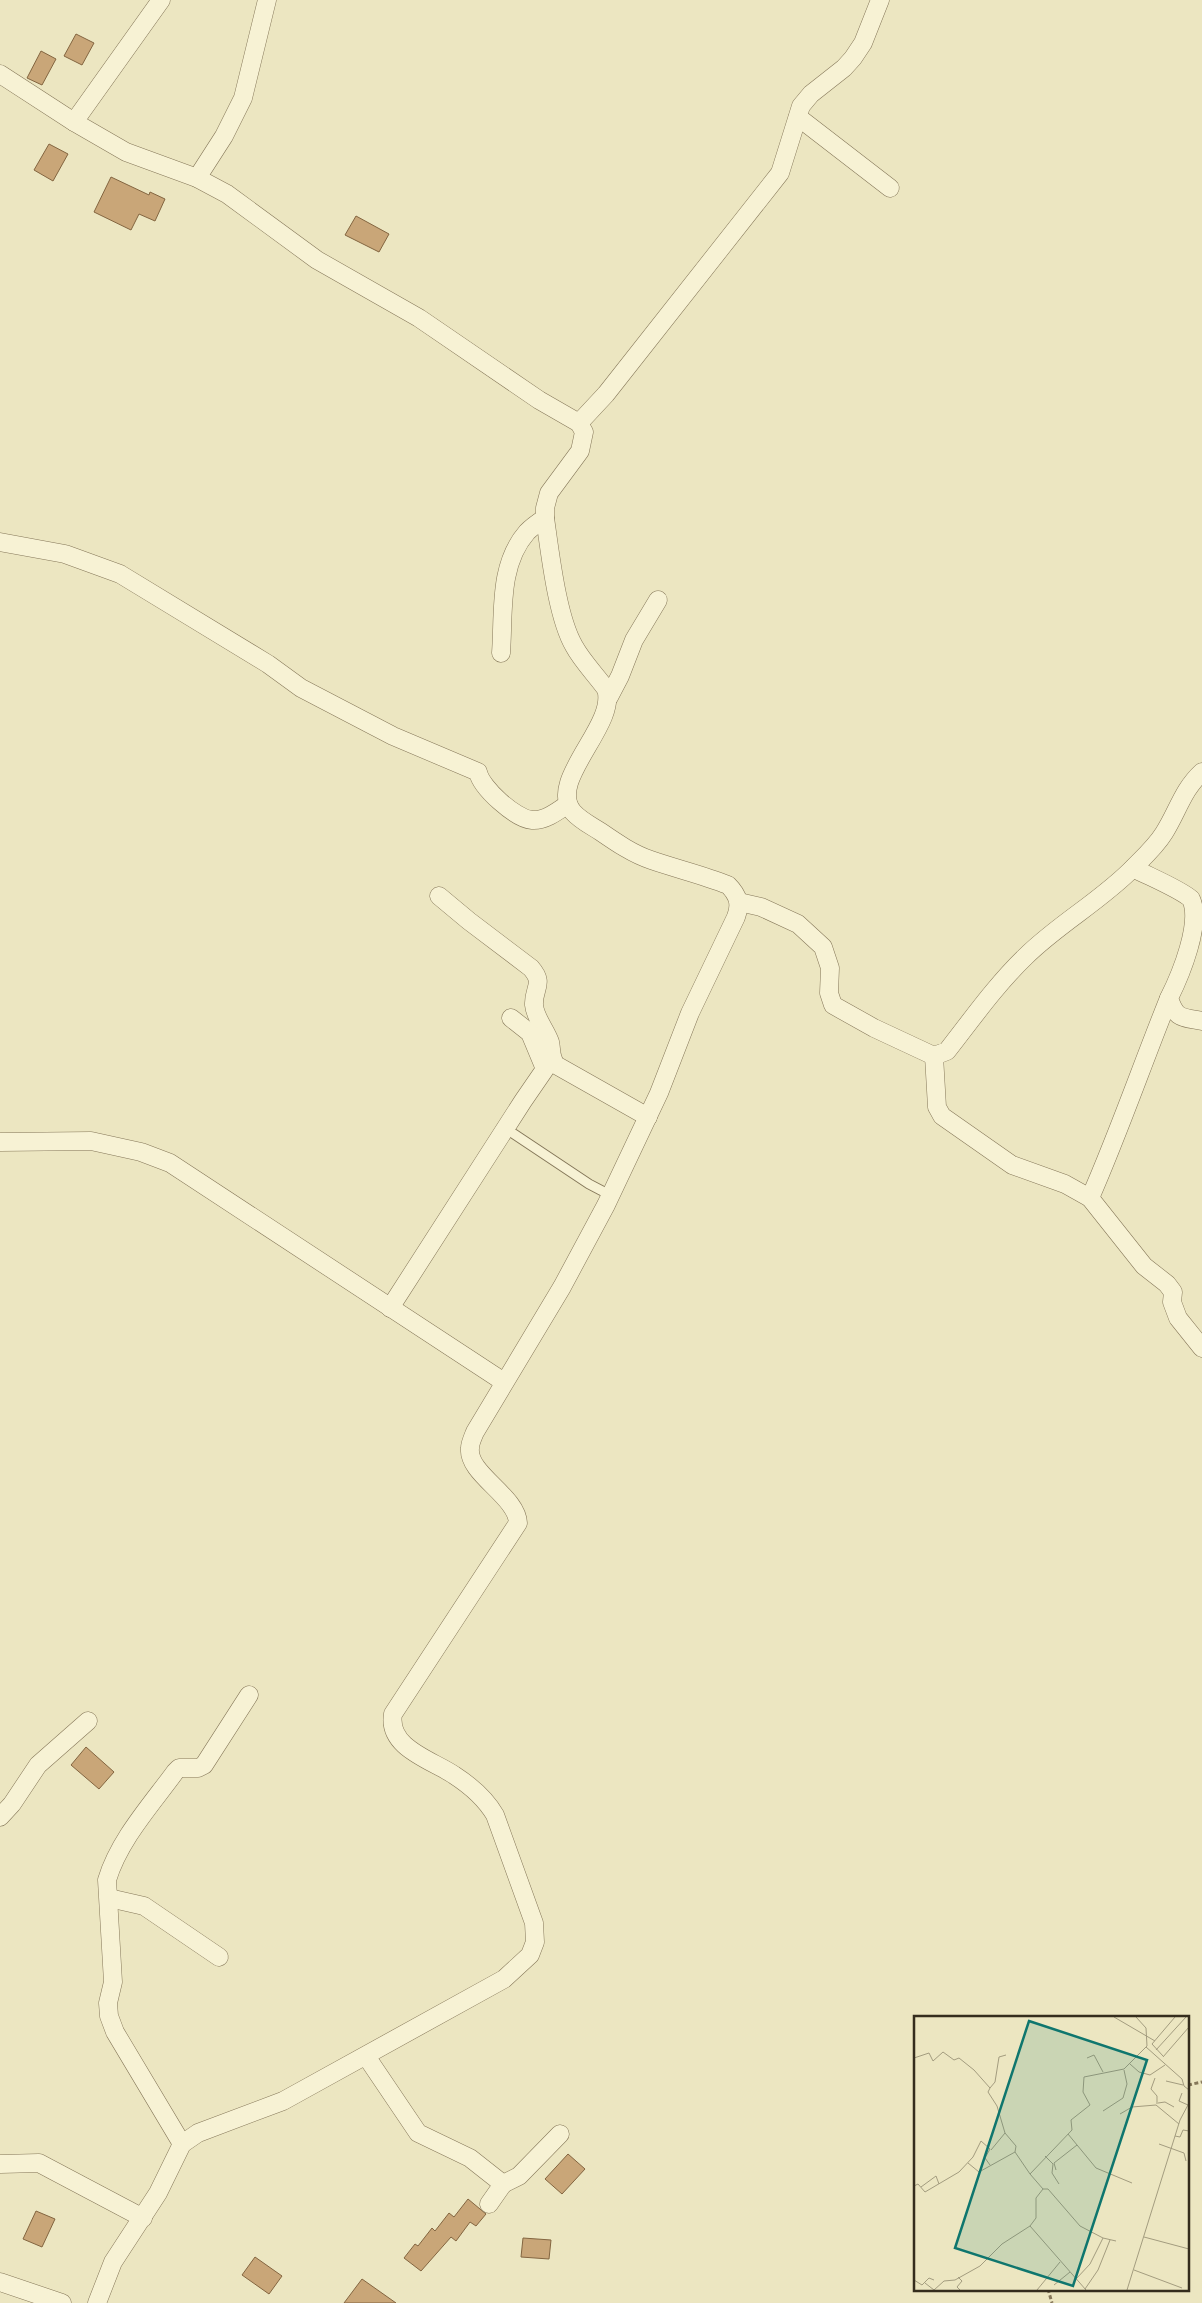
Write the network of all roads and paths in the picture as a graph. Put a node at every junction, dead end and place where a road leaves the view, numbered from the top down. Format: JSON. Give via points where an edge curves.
{"nodes":[{"id":1,"x":161,"y":0,"type":"edge"},
{"id":2,"x":267,"y":0,"type":"edge"},
{"id":3,"x":880,"y":0,"type":"edge"},
{"id":4,"x":0,"y":74,"type":"edge"},
{"id":5,"x":798,"y":117,"type":"junction"},
{"id":6,"x":74,"y":122,"type":"junction"},
{"id":7,"x":197,"y":178,"type":"junction"},
{"id":8,"x":890,"y":188,"type":"dead end"},
{"id":9,"x":580,"y":422,"type":"junction"},
{"id":10,"x":545,"y":518,"type":"junction"},
{"id":11,"x":0,"y":542,"type":"edge"},
{"id":12,"x":658,"y":600,"type":"dead end"},
{"id":13,"x":501,"y":653,"type":"dead end"},
{"id":14,"x":608,"y":697,"type":"junction"},
{"id":15,"x":1202,"y":772,"type":"edge"},
{"id":16,"x":568,"y":804,"type":"junction"},
{"id":17,"x":1133,"y":868,"type":"junction"},
{"id":18,"x":439,"y":896,"type":"dead end"},
{"id":19,"x":739,"y":902,"type":"junction"},
{"id":20,"x":1169,"y":998,"type":"junction"},
{"id":21,"x":511,"y":1018,"type":"dead end"},
{"id":22,"x":1202,"y":1021,"type":"edge"},
{"id":23,"x":934,"y":1056,"type":"junction"},
{"id":24,"x":648,"y":1117,"type":"junction"},
{"id":25,"x":514,"y":1134,"type":"dead end"},
{"id":26,"x":0,"y":1142,"type":"edge"},
{"id":27,"x":606,"y":1192,"type":"junction"},
{"id":28,"x":1090,"y":1198,"type":"junction"},
{"id":29,"x":390,"y":1308,"type":"junction"},
{"id":30,"x":1202,"y":1348,"type":"edge"},
{"id":31,"x":504,"y":1382,"type":"junction"},
{"id":32,"x":249,"y":1695,"type":"dead end"},
{"id":33,"x":88,"y":1721,"type":"dead end"},
{"id":34,"x":0,"y":1817,"type":"edge"},
{"id":35,"x":108,"y":1898,"type":"junction"},
{"id":36,"x":219,"y":1957,"type":"dead end"},
{"id":37,"x":366,"y":2056,"type":"junction"},
{"id":38,"x":560,"y":2134,"type":"dead end"},
{"id":39,"x":182,"y":2144,"type":"junction"},
{"id":40,"x":0,"y":2164,"type":"edge"},
{"id":41,"x":503,"y":2184,"type":"junction"},
{"id":42,"x":489,"y":2204,"type":"dead end"},
{"id":43,"x":143,"y":2218,"type":"junction"},
{"id":44,"x":0,"y":2282,"type":"edge"},
{"id":45,"x":1048,"y":2290,"type":"edge"},
{"id":46,"x":62,"y":2303,"type":"edge"},
{"id":47,"x":97,"y":2303,"type":"edge"},
{"id":48,"x":1052,"y":2303,"type":"edge"}],
"edges":[{"from":1,"to":6,"type":"street"},
{"from":2,"to":7,"type":"street","via":[[243,98]]},
{"from":3,"to":5,"type":"street","via":[[856,54],[808,98]]},
{"from":4,"to":6,"type":"street"},
{"from":5,"to":8,"type":"street"},
{"from":5,"to":9,"type":"street","via":[[783,166],[774,182],[606,394]]},
{"from":6,"to":7,"type":"street","via":[[126,152]]},
{"from":7,"to":9,"type":"street","via":[[241,203],[336,272],[419,318],[539,400]]},
{"from":9,"to":10,"type":"street","via":[[584,432],[580,451],[549,493]]},
{"from":10,"to":13,"type":"street","via":[[527,532],[506,575]]},
{"from":10,"to":14,"type":"street","via":[[568,634],[573,646],[606,689]]},
{"from":11,"to":16,"type":"street","via":[[65,554],[120,574],[268,664],[301,688],[393,736],[478,772],[481,783],[522,818],[541,819]]},
{"from":12,"to":14,"type":"street","via":[[634,640]]},
{"from":14,"to":16,"type":"street","via":[[604,714],[567,789]]},
{"from":15,"to":17,"type":"street","via":[[1177,807],[1164,834]]},
{"from":16,"to":19,"type":"street","via":[[579,818],[626,849],[728,885]]},
{"from":17,"to":20,"type":"street","via":[[1189,898],[1198,907],[1200,917],[1190,955]]},
{"from":17,"to":23,"type":"street","via":[[1024,957],[947,1051]]},
{"from":18,"to":24,"type":"street","via":[[537,974],[539,984],[534,1004],[556,1065]]},
{"from":19,"to":23,"type":"street","via":[[761,907],[798,924],[823,947],[830,968],[829,993],[833,1005]]},
{"from":19,"to":24,"type":"street","via":[[736,918],[690,1013]]},
{"from":20,"to":22,"type":"street","via":[[1174,1012],[1181,1017]]},
{"from":20,"to":28,"type":"street","via":[[1118,1137]]},
{"from":21,"to":29,"type":"street","via":[[530,1033],[545,1069]]},
{"from":23,"to":28,"type":"street","via":[[937,1107],[942,1116],[1012,1164],[1065,1184]]},
{"from":24,"to":27,"type":"street"},
{"from":25,"to":27,"type":"lane"},
{"from":26,"to":29,"type":"street","via":[[91,1141],[142,1152],[170,1163]]},
{"from":27,"to":31,"type":"street","via":[[562,1287]]},
{"from":28,"to":30,"type":"street","via":[[1144,1266],[1173,1292],[1172,1302],[1178,1318]]},
{"from":29,"to":31,"type":"street"},
{"from":31,"to":37,"type":"street","via":[[475,1432],[470,1448],[476,1465],[518,1516],[518,1523],[426,1661],[391,1722],[398,1740],[454,1775],[486,1800],[495,1815],[524,1893],[534,1923],[535,1942],[530,1955],[504,1979]]},
{"from":32,"to":35,"type":"street","via":[[208,1760],[198,1768],[179,1768],[130,1835],[111,1866],[107,1880]]},
{"from":33,"to":34,"type":"street","via":[[38,1765]]},
{"from":35,"to":36,"type":"street","via":[[144,1906]]},
{"from":35,"to":39,"type":"street","via":[[113,1982],[108,2003],[109,2016],[115,2032]]},
{"from":37,"to":39,"type":"street","via":[[283,2101],[198,2133]]},
{"from":37,"to":41,"type":"street","via":[[418,2133],[456,2149]]},
{"from":38,"to":41,"type":"street","via":[[519,2176]]},
{"from":39,"to":43,"type":"street"},
{"from":40,"to":43,"type":"street","via":[[39,2162]]},
{"from":41,"to":42,"type":"street"},
{"from":43,"to":47,"type":"street","via":[[113,2262]]},
{"from":44,"to":46,"type":"street"},
{"from":45,"to":48,"type":"path"}]}
